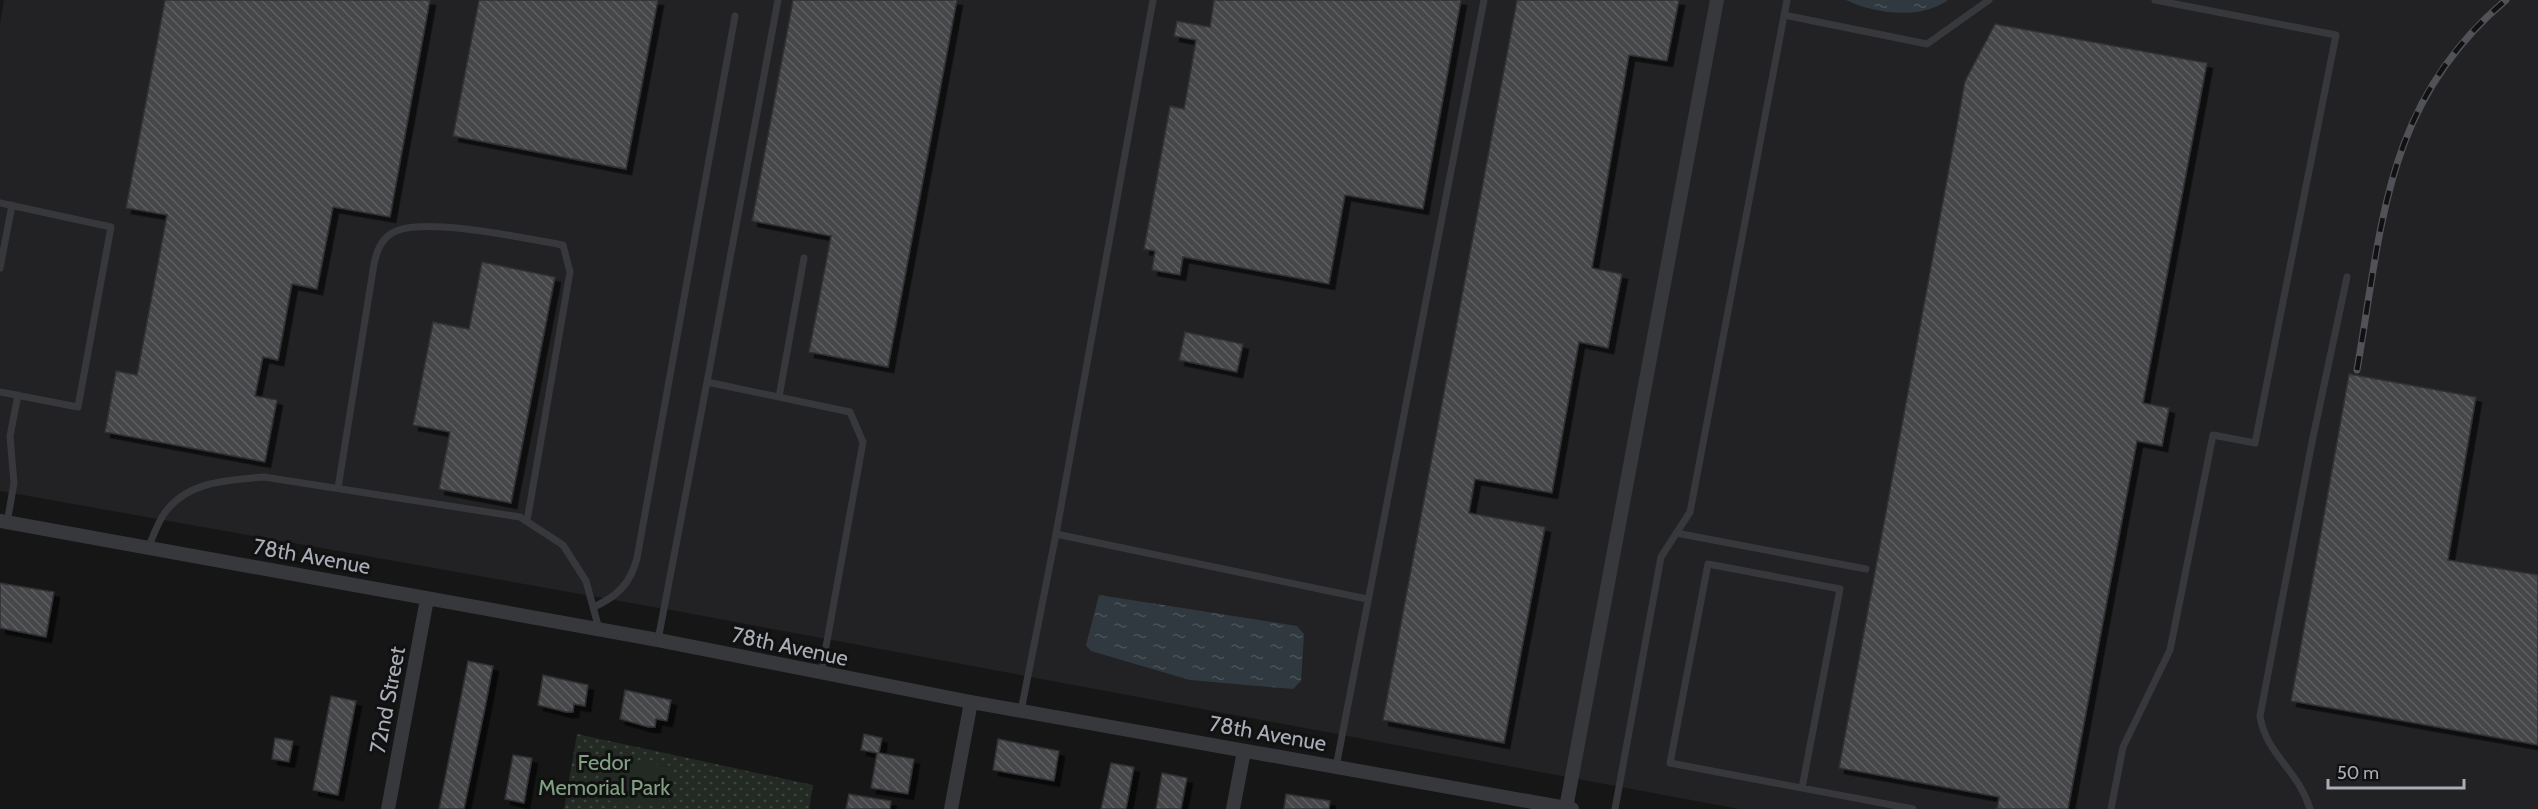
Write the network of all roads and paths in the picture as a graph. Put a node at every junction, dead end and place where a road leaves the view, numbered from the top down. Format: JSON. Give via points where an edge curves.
{"nodes":[{"id":1,"x":778,"y":0,"type":"edge"},
{"id":2,"x":1153,"y":0,"type":"edge"},
{"id":3,"x":1484,"y":0,"type":"edge"},
{"id":4,"x":1717,"y":0,"type":"edge"},
{"id":5,"x":1787,"y":0,"type":"edge"},
{"id":6,"x":1989,"y":0,"type":"edge"},
{"id":7,"x":2155,"y":0,"type":"edge"},
{"id":8,"x":1784,"y":15,"type":"junction"},
{"id":9,"x":735,"y":16,"type":"dead end"},
{"id":10,"x":0,"y":202,"type":"edge"},
{"id":11,"x":12,"y":205,"type":"junction"},
{"id":12,"x":804,"y":258,"type":"dead end"},
{"id":13,"x":0,"y":268,"type":"edge"},
{"id":14,"x":2347,"y":278,"type":"dead end"},
{"id":15,"x":707,"y":382,"type":"junction"},
{"id":16,"x":0,"y":392,"type":"edge"},
{"id":17,"x":18,"y":395,"type":"junction"},
{"id":18,"x":779,"y":397,"type":"junction"},
{"id":19,"x":338,"y":488,"type":"junction"},
{"id":20,"x":527,"y":521,"type":"junction"},
{"id":21,"x":4,"y":522,"type":"edge"},
{"id":22,"x":1676,"y":533,"type":"junction"},
{"id":23,"x":1056,"y":534,"type":"junction"},
{"id":24,"x":148,"y":548,"type":"junction"},
{"id":25,"x":1866,"y":568,"type":"dead end"},
{"id":26,"x":427,"y":599,"type":"junction"},
{"id":27,"x":1367,"y":599,"type":"junction"},
{"id":28,"x":594,"y":607,"type":"junction"},
{"id":29,"x":599,"y":629,"type":"junction"},
{"id":30,"x":658,"y":640,"type":"junction"},
{"id":31,"x":821,"y":674,"type":"junction"},
{"id":32,"x":971,"y":702,"type":"junction"},
{"id":33,"x":1021,"y":711,"type":"junction"},
{"id":34,"x":1244,"y":751,"type":"junction"},
{"id":35,"x":1336,"y":767,"type":"junction"},
{"id":36,"x":1802,"y":788,"type":"junction"},
{"id":37,"x":1517,"y":804,"type":"edge"},
{"id":38,"x":1569,"y":808,"type":"edge"},
{"id":39,"x":388,"y":809,"type":"edge"},
{"id":40,"x":951,"y":809,"type":"edge"},
{"id":41,"x":1233,"y":809,"type":"edge"},
{"id":42,"x":1615,"y":809,"type":"edge"},
{"id":43,"x":1913,"y":809,"type":"edge"},
{"id":44,"x":2111,"y":809,"type":"edge"},
{"id":45,"x":2310,"y":809,"type":"edge"}],
"edges":[{"from":1,"to":15,"type":"lane"},
{"from":2,"to":23,"type":"lane"},
{"from":3,"to":27,"type":"lane"},
{"from":4,"to":38,"type":"street"},
{"from":5,"to":8,"type":"lane"},
{"from":6,"to":8,"type":"lane","via":[[1927,44]]},
{"from":7,"to":44,"type":"lane","via":[[2336,35],[2254,443],[2213,435],[2170,650],[2123,747]]},
{"from":8,"to":22,"type":"lane","via":[[1690,512]]},
{"from":9,"to":28,"type":"lane","via":[[637,558],[621,591]]},
{"from":10,"to":11,"type":"lane"},
{"from":11,"to":13,"type":"lane"},
{"from":11,"to":17,"type":"lane","via":[[111,227],[78,407]]},
{"from":12,"to":18,"type":"lane"},
{"from":14,"to":45,"type":"lane","via":[[2260,716],[2269,746],[2295,776]]},
{"from":15,"to":18,"type":"lane"},
{"from":15,"to":30,"type":"lane"},
{"from":16,"to":17,"type":"lane"},
{"from":17,"to":21,"type":"lane","via":[[10,436],[14,483]]},
{"from":18,"to":31,"type":"lane","via":[[850,412],[863,442]]},
{"from":19,"to":20,"type":"lane"},
{"from":19,"to":20,"type":"lane","via":[[374,264],[383,240],[411,226],[443,226],[563,245],[570,272]]},
{"from":19,"to":24,"type":"lane","via":[[264,477],[203,484],[181,496],[164,513]]},
{"from":20,"to":28,"type":"lane","via":[[563,546],[586,581]]},
{"from":21,"to":24,"type":"street","name":"78th Avenue"},
{"from":22,"to":25,"type":"lane"},
{"from":22,"to":42,"type":"lane","via":[[1660,557]]},
{"from":23,"to":27,"type":"lane"},
{"from":23,"to":33,"type":"lane"},
{"from":24,"to":26,"type":"street","name":"78th Avenue"},
{"from":26,"to":29,"type":"street","name":"78th Avenue"},
{"from":26,"to":39,"type":"street","name":"72nd Street"},
{"from":27,"to":35,"type":"lane"},
{"from":28,"to":29,"type":"lane"},
{"from":29,"to":30,"type":"street","name":"78th Avenue"},
{"from":30,"to":31,"type":"street","name":"78th Avenue"},
{"from":31,"to":32,"type":"street","name":"78th Avenue"},
{"from":32,"to":33,"type":"street","name":"78th Avenue"},
{"from":32,"to":40,"type":"street"},
{"from":33,"to":34,"type":"street","name":"78th Avenue"},
{"from":34,"to":35,"type":"street","name":"78th Avenue"},
{"from":34,"to":41,"type":"street"},
{"from":35,"to":37,"type":"street","name":"78th Avenue"},
{"from":36,"to":36,"type":"lane","via":[[1670,763],[1708,564],[1840,589]]},
{"from":36,"to":43,"type":"lane"},
{"from":37,"to":38,"type":"street","name":"78th Avenue"}]}
